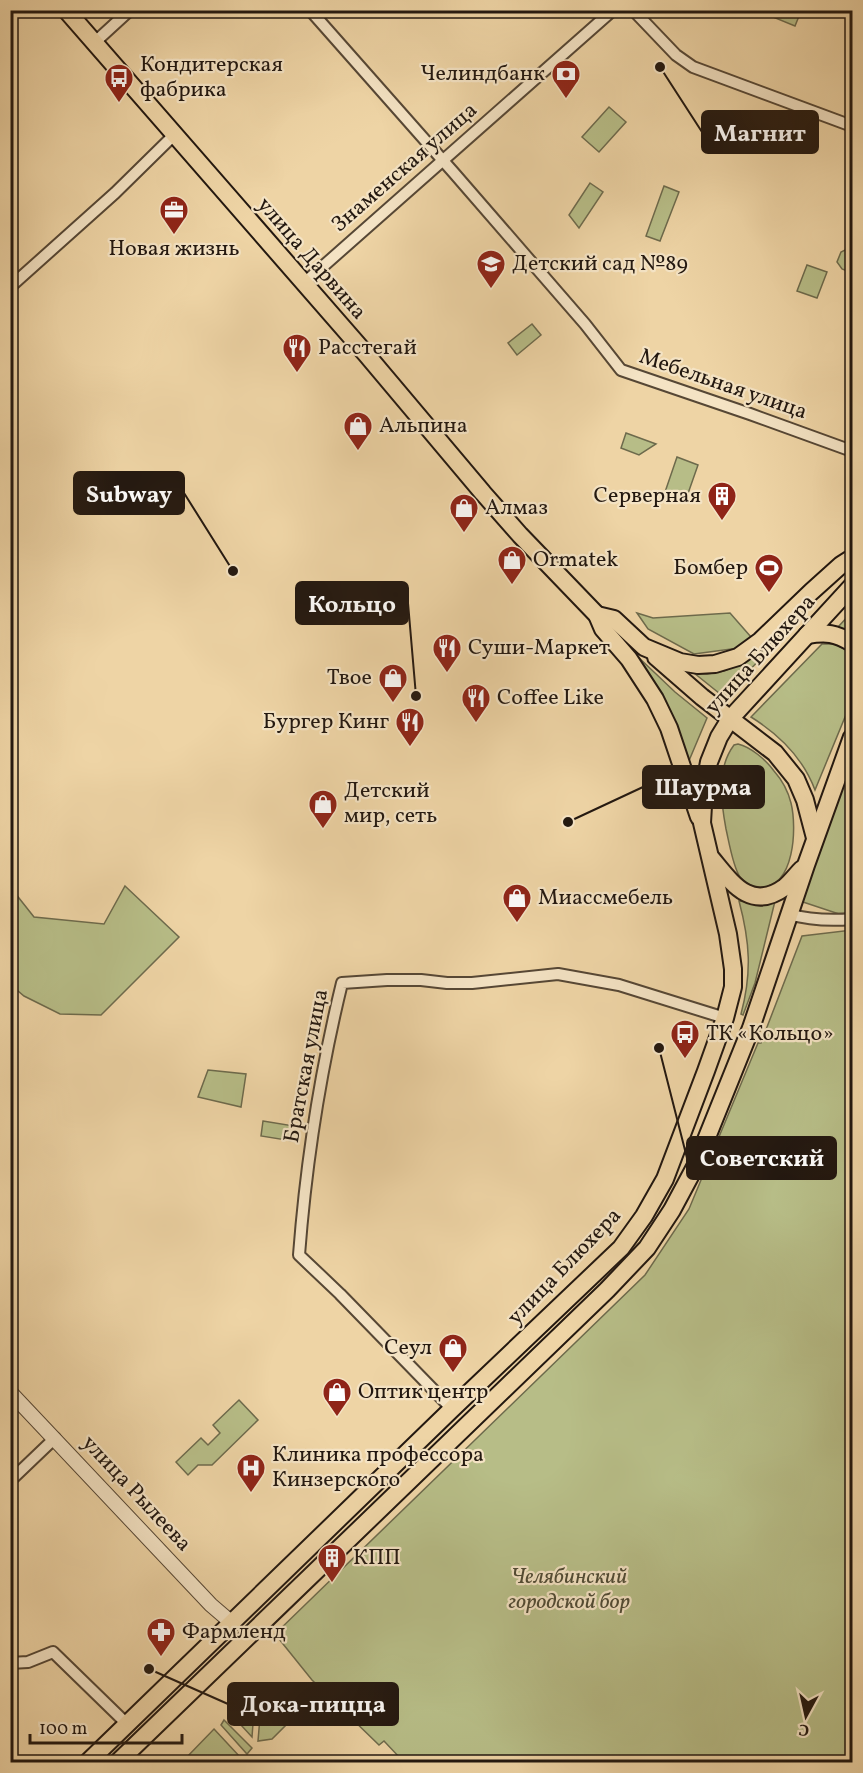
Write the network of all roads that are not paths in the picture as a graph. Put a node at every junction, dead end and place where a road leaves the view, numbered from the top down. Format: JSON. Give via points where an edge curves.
{"nodes":[{"id":1,"x":66,"y":10,"type":"edge"},
{"id":2,"x":130,"y":10,"type":"edge"},
{"id":3,"x":310,"y":10,"type":"edge"},
{"id":4,"x":613,"y":10,"type":"edge"},
{"id":5,"x":633,"y":10,"type":"edge"},
{"id":6,"x":94,"y":43,"type":"junction"},
{"id":7,"x":852,"y":126,"type":"edge"},
{"id":8,"x":174,"y":135,"type":"junction"},
{"id":9,"x":443,"y":161,"type":"junction"},
{"id":10,"x":303,"y":284,"type":"junction"},
{"id":11,"x":10,"y":287,"type":"edge"},
{"id":12,"x":852,"y":451,"type":"edge"},
{"id":13,"x":852,"y":558,"type":"edge"},
{"id":14,"x":852,"y":586,"type":"edge"},
{"id":15,"x":597,"y":615,"type":"junction"},
{"id":16,"x":807,"y":635,"type":"junction"},
{"id":17,"x":852,"y":643,"type":"edge"},
{"id":18,"x":644,"y":647,"type":"junction"},
{"id":19,"x":730,"y":719,"type":"junction"},
{"id":20,"x":852,"y":737,"type":"edge"},
{"id":21,"x":702,"y":823,"type":"junction"},
{"id":22,"x":815,"y":838,"type":"junction"},
{"id":23,"x":710,"y":855,"type":"junction"},
{"id":24,"x":806,"y":865,"type":"junction"},
{"id":25,"x":789,"y":914,"type":"junction"},
{"id":26,"x":852,"y":919,"type":"edge"},
{"id":27,"x":725,"y":1018,"type":"junction"},
{"id":28,"x":10,"y":1392,"type":"edge"},
{"id":29,"x":452,"y":1409,"type":"junction"},
{"id":30,"x":55,"y":1438,"type":"junction"},
{"id":31,"x":10,"y":1482,"type":"edge"},
{"id":32,"x":232,"y":1623,"type":"junction"},
{"id":33,"x":247,"y":1639,"type":"junction"},
{"id":34,"x":10,"y":1663,"type":"edge"},
{"id":35,"x":128,"y":1725,"type":"junction"},
{"id":36,"x":88,"y":1762,"type":"edge"},
{"id":37,"x":118,"y":1762,"type":"edge"}],
"edges":[{"from":1,"to":6,"type":"main road","name":"улица Дарвина"},
{"from":2,"to":6,"type":"street"},
{"from":3,"to":9,"type":"street","name":"Мебельная улица"},
{"from":4,"to":9,"type":"street","name":"Знаменская улица"},
{"from":5,"to":7,"type":"street","via":[[676,55],[693,67]]},
{"from":6,"to":8,"type":"main road","name":"улица Дарвина"},
{"from":8,"to":10,"type":"main road","name":"улица Дарвина"},
{"from":8,"to":11,"type":"street","via":[[116,193]]},
{"from":9,"to":10,"type":"street","name":"Знаменская улица"},
{"from":9,"to":12,"type":"street","name":"Мебельная улица","via":[[621,370]]},
{"from":10,"to":15,"type":"main road","name":"улица Дарвина","via":[[520,535]]},
{"from":13,"to":18,"type":"main road","name":"улица Дарвина","via":[[738,657],[698,664],[681,662]]},
{"from":14,"to":16,"type":"main road","name":"улица Блюхера"},
{"from":15,"to":18,"type":"main road","name":"улица Дарвина","via":[[614,618]]},
{"from":15,"to":21,"type":"main road","name":"улица Дарвина","via":[[603,629],[655,699]]},
{"from":16,"to":17,"type":"main road","via":[[832,633]]},
{"from":16,"to":19,"type":"main road","name":"улица Блюхера"},
{"from":18,"to":19,"type":"main road"},
{"from":19,"to":21,"type":"main road","name":"улица Блюхера","via":[[709,762]]},
{"from":19,"to":22,"type":"main road","via":[[775,753],[796,779]]},
{"from":20,"to":22,"type":"main road","name":"улица Блюхера"},
{"from":21,"to":23,"type":"main road","name":"улица Блюхера"},
{"from":22,"to":24,"type":"main road","name":"улица Блюхера"},
{"from":23,"to":24,"type":"main road","via":[[735,887],[757,897],[786,886]]},
{"from":23,"to":27,"type":"main road","name":"улица Блюхера","via":[[733,969]]},
{"from":24,"to":25,"type":"main road","name":"улица Блюхера"},
{"from":25,"to":26,"type":"street","via":[[829,921]]},
{"from":25,"to":33,"type":"main road","name":"улица Блюхера","via":[[742,1054],[695,1167],[647,1248]]},
{"from":27,"to":29,"type":"main road","name":"улица Блюхера","via":[[665,1179],[644,1216],[621,1248]]},
{"from":27,"to":29,"type":"street","name":"Братская улица","via":[[619,986],[558,974],[472,983],[342,983],[304,1188],[299,1255]]},
{"from":28,"to":30,"type":"street","name":"улица Рылеева"},
{"from":29,"to":32,"type":"main road","name":"улица Блюхера"},
{"from":30,"to":31,"type":"street"},
{"from":30,"to":32,"type":"street","name":"улица Рылеева"},
{"from":32,"to":33,"type":"main road"},
{"from":32,"to":35,"type":"main road","name":"улица Блюхера"},
{"from":33,"to":37,"type":"main road","name":"улица Блюхера"},
{"from":34,"to":35,"type":"street","via":[[28,1662],[53,1652]]},
{"from":35,"to":36,"type":"main road","name":"улица Блюхера"}]}
